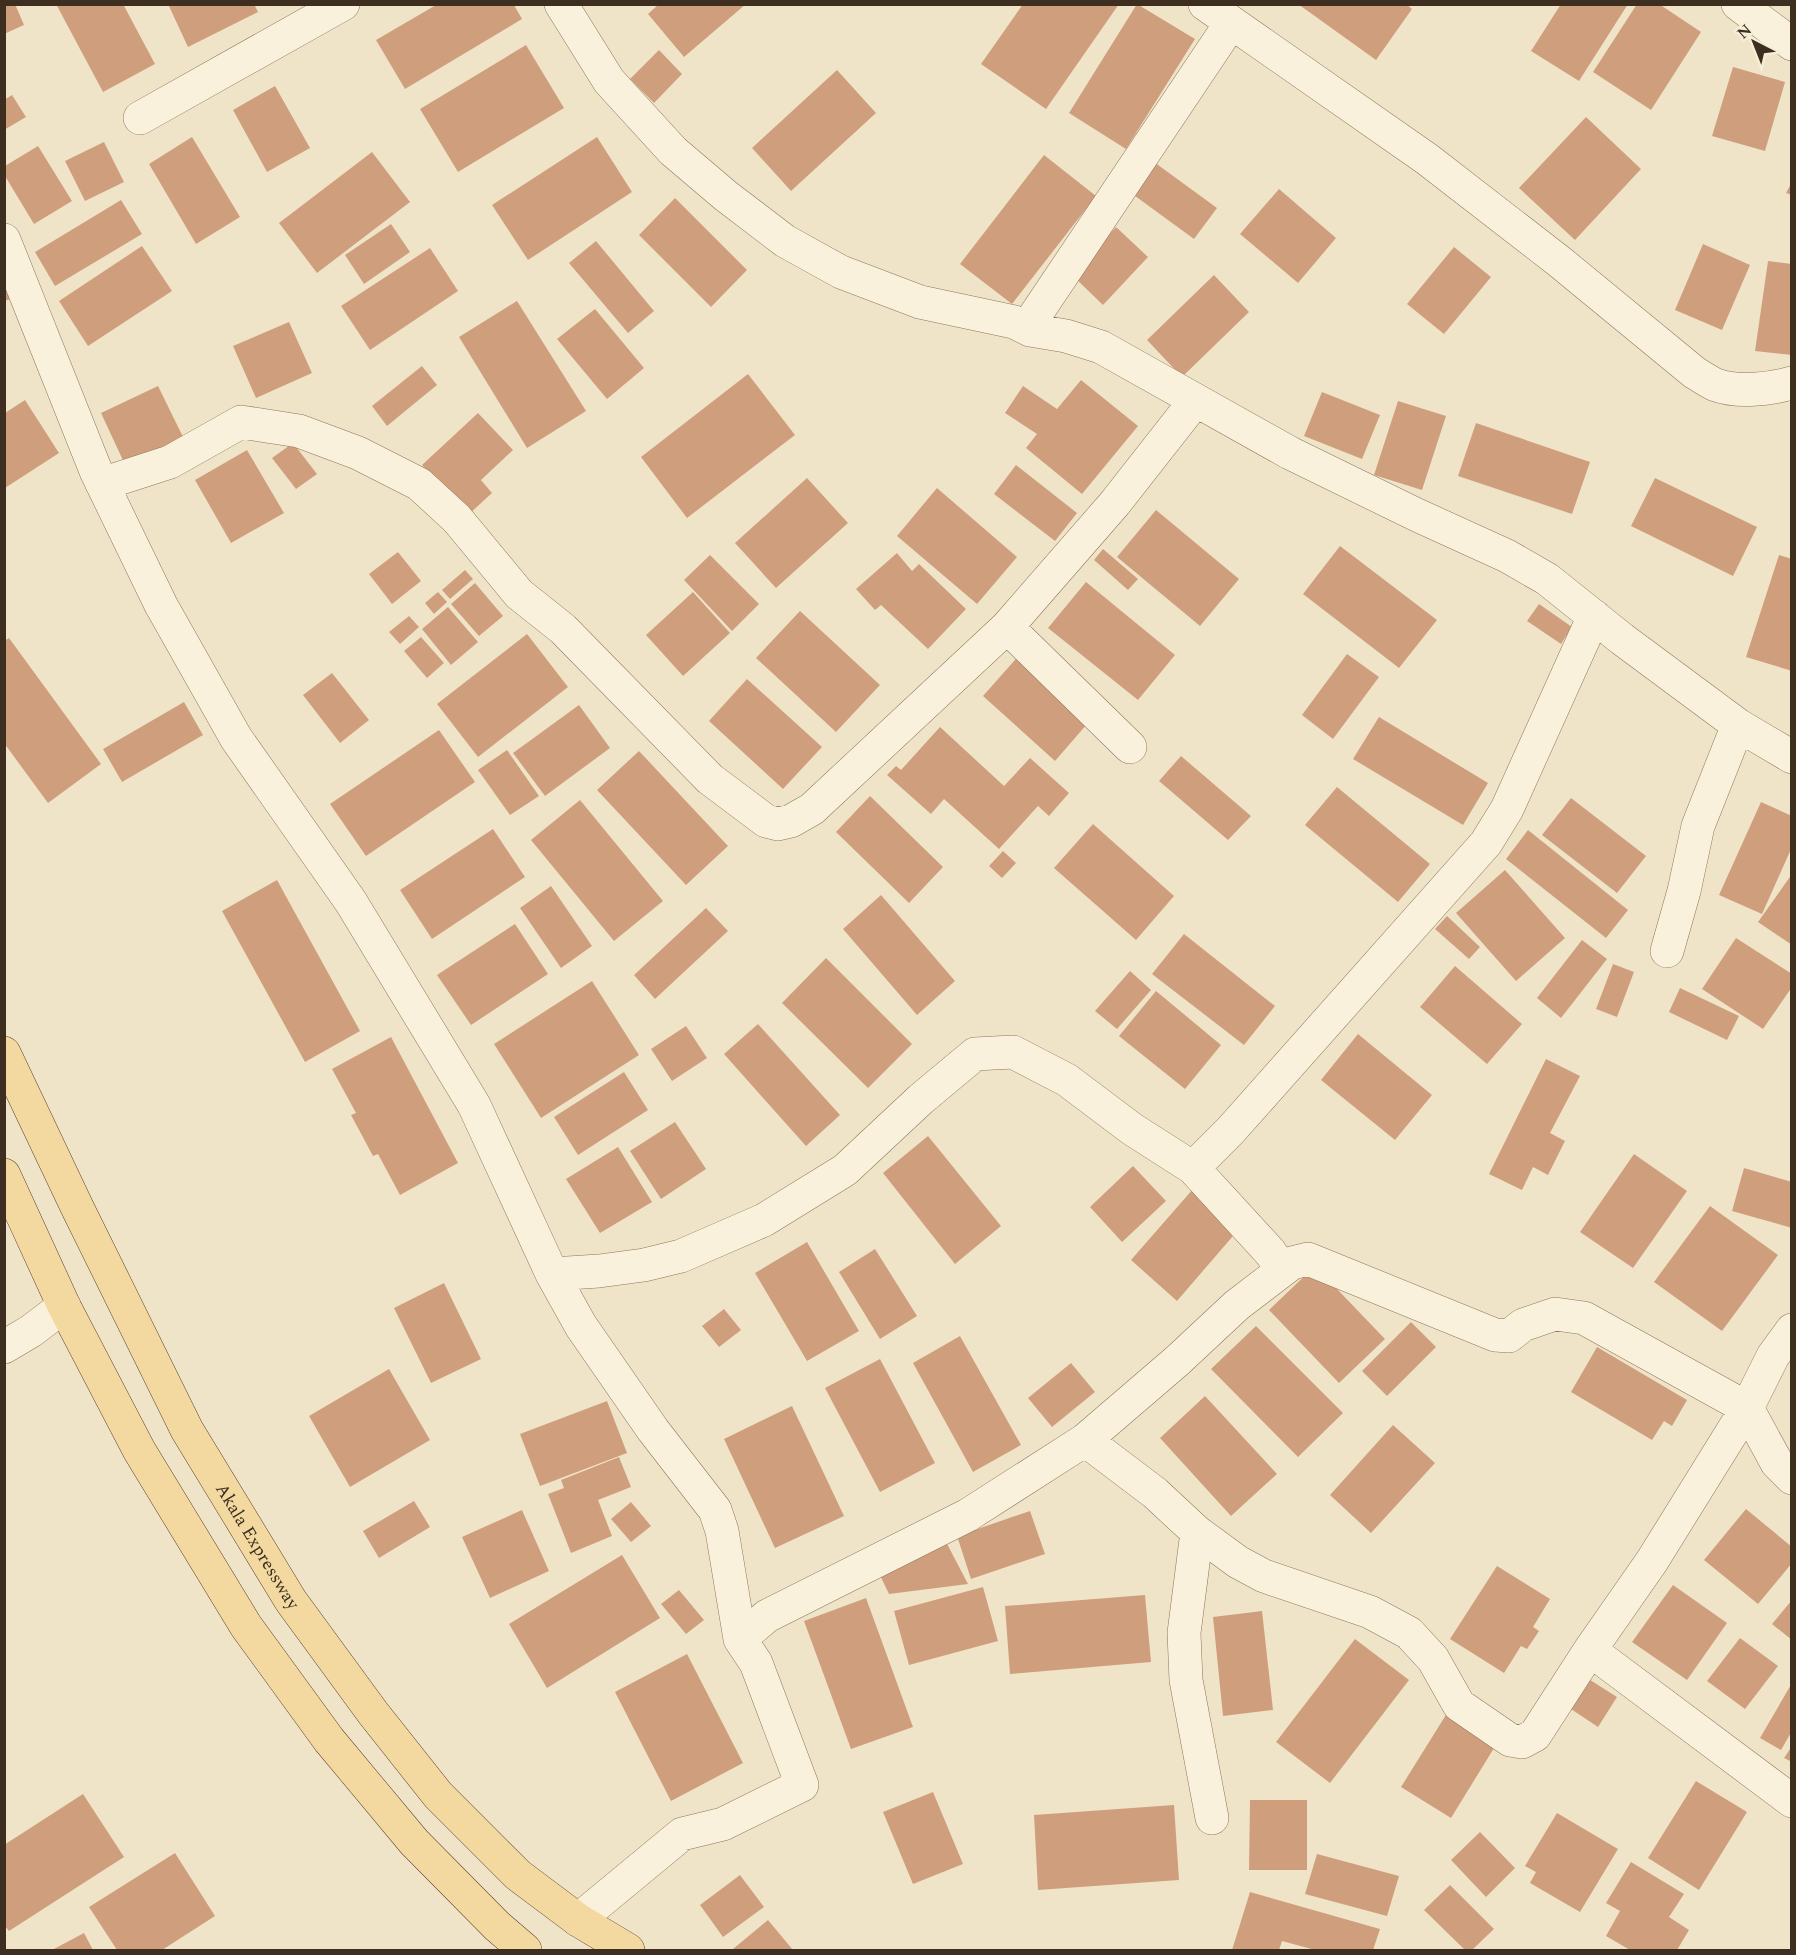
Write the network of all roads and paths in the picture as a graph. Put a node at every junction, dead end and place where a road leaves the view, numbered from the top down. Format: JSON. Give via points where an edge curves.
{"nodes":[{"id":1,"x":343,"y":4,"type":"edge"},
{"id":2,"x":561,"y":4,"type":"edge"},
{"id":3,"x":1204,"y":4,"type":"edge"},
{"id":4,"x":1738,"y":4,"type":"edge"},
{"id":5,"x":1231,"y":23,"type":"junction"},
{"id":6,"x":1791,"y":44,"type":"edge"},
{"id":7,"x":140,"y":118,"type":"dead end"},
{"id":8,"x":4,"y":240,"type":"edge"},
{"id":9,"x":1030,"y":330,"type":"junction"},
{"id":10,"x":1791,"y":383,"type":"edge"},
{"id":11,"x":1195,"y":401,"type":"junction"},
{"id":12,"x":102,"y":484,"type":"junction"},
{"id":13,"x":1594,"y":616,"type":"junction"},
{"id":14,"x":1007,"y":627,"type":"junction"},
{"id":15,"x":1738,"y":725,"type":"junction"},
{"id":16,"x":1130,"y":747,"type":"dead end"},
{"id":17,"x":1791,"y":757,"type":"edge"},
{"id":18,"x":1667,"y":951,"type":"dead end"},
{"id":19,"x":4,"y":1053,"type":"edge"},
{"id":20,"x":1192,"y":1168,"type":"junction"},
{"id":21,"x":4,"y":1175,"type":"edge"},
{"id":22,"x":1282,"y":1269,"type":"junction"},
{"id":23,"x":552,"y":1274,"type":"junction"},
{"id":24,"x":64,"y":1306,"type":"junction"},
{"id":25,"x":1791,"y":1330,"type":"edge"},
{"id":26,"x":4,"y":1347,"type":"edge"},
{"id":27,"x":1747,"y":1408,"type":"junction"},
{"id":28,"x":1085,"y":1440,"type":"junction"},
{"id":29,"x":1791,"y":1478,"type":"edge"},
{"id":30,"x":1197,"y":1532,"type":"junction"},
{"id":31,"x":740,"y":1639,"type":"junction"},
{"id":32,"x":1590,"y":1650,"type":"junction"},
{"id":33,"x":1791,"y":1801,"type":"edge"},
{"id":34,"x":1212,"y":1818,"type":"dead end"},
{"id":35,"x":578,"y":1920,"type":"junction"},
{"id":36,"x":525,"y":1950,"type":"edge"},
{"id":37,"x":628,"y":1950,"type":"edge"}],
"edges":[{"from":1,"to":7,"type":"street"},
{"from":2,"to":9,"type":"street","via":[[609,81],[673,151],[785,241],[841,272],[920,302],[1014,322]]},
{"from":3,"to":5,"type":"street"},
{"from":4,"to":6,"type":"street"},
{"from":5,"to":9,"type":"street","via":[[1030,323]]},
{"from":5,"to":10,"type":"street","via":[[1427,159],[1695,374],[1735,389]]},
{"from":8,"to":12,"type":"street"},
{"from":9,"to":11,"type":"street","via":[[1101,347]]},
{"from":11,"to":13,"type":"street","via":[[1290,453],[1507,555],[1547,579]]},
{"from":11,"to":14,"type":"street","via":[[1115,503]]},
{"from":12,"to":14,"type":"street","via":[[171,462],[241,422],[299,430],[358,453],[418,484],[457,519],[519,594],[563,628],[710,779],[766,821],[778,824],[812,809]]},
{"from":12,"to":23,"type":"street","via":[[160,605],[236,738],[351,902],[474,1105]]},
{"from":13,"to":15,"type":"street"},
{"from":13,"to":20,"type":"street","via":[[1507,809],[1486,843]]},
{"from":14,"to":16,"type":"street"},
{"from":15,"to":17,"type":"street"},
{"from":15,"to":18,"type":"street","via":[[1698,826]]},
{"from":19,"to":35,"type":"main road","name":"Akala Expressway","via":[[187,1430],[291,1601],[438,1795],[518,1875]]},
{"from":20,"to":22,"type":"street"},
{"from":20,"to":23,"type":"street","via":[[1132,1130],[1067,1080],[1013,1052],[975,1054],[845,1170],[764,1221],[681,1256],[644,1265]]},
{"from":21,"to":24,"type":"main road"},
{"from":22,"to":27,"type":"street","via":[[1308,1259],[1495,1335],[1509,1336],[1523,1325],[1555,1314],[1584,1318]]},
{"from":22,"to":28,"type":"street"},
{"from":23,"to":31,"type":"street","via":[[606,1364],[714,1510],[722,1531]]},
{"from":24,"to":26,"type":"street"},
{"from":24,"to":36,"type":"main road","via":[[139,1450],[246,1626],[329,1740],[414,1842]]},
{"from":25,"to":27,"type":"street"},
{"from":27,"to":29,"type":"street","via":[[1777,1463]]},
{"from":27,"to":32,"type":"street","via":[[1652,1561]]},
{"from":28,"to":30,"type":"street","via":[[1155,1493]]},
{"from":28,"to":31,"type":"street","via":[[968,1515],[767,1616]]},
{"from":30,"to":32,"type":"street","via":[[1264,1576],[1370,1612],[1409,1633],[1432,1659],[1460,1705],[1510,1740],[1522,1742],[1535,1735]]},
{"from":30,"to":34,"type":"street","via":[[1184,1633],[1186,1680]]},
{"from":31,"to":35,"type":"street","via":[[756,1663],[802,1785],[723,1824],[682,1834]]},
{"from":32,"to":33,"type":"street"},
{"from":35,"to":37,"type":"main road","name":"Akala Expressway"}]}
